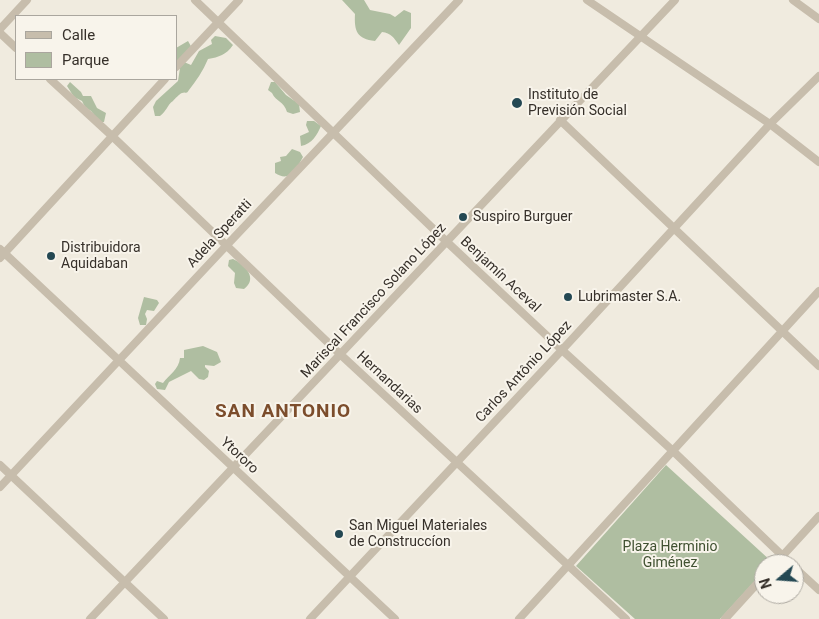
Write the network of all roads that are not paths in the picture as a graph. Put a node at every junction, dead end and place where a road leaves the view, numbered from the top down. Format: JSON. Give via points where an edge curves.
{"nodes":[{"id":1,"x":27,"y":0,"type":"edge"},
{"id":2,"x":195,"y":0,"type":"edge"},
{"id":3,"x":239,"y":0,"type":"edge"},
{"id":4,"x":459,"y":0,"type":"edge"},
{"id":5,"x":587,"y":0,"type":"edge"},
{"id":6,"x":675,"y":0,"type":"edge"},
{"id":7,"x":793,"y":0,"type":"edge"},
{"id":8,"x":819,"y":20,"type":"edge"},
{"id":9,"x":219,"y":21,"type":"junction"},
{"id":10,"x":0,"y":29,"type":"edge"},
{"id":11,"x":0,"y":33,"type":"edge"},
{"id":12,"x":640,"y":37,"type":"junction"},
{"id":13,"x":15,"y":47,"type":"edge"},
{"id":14,"x":178,"y":65,"type":"edge"},
{"id":15,"x":819,"y":76,"type":"edge"},
{"id":16,"x":51,"y":80,"type":"edge"},
{"id":17,"x":164,"y":80,"type":"edge"},
{"id":18,"x":560,"y":120,"type":"junction"},
{"id":19,"x":770,"y":124,"type":"junction"},
{"id":20,"x":334,"y":132,"type":"junction"},
{"id":21,"x":112,"y":136,"type":"junction"},
{"id":22,"x":819,"y":162,"type":"edge"},
{"id":23,"x":674,"y":229,"type":"junction"},
{"id":24,"x":447,"y":242,"type":"junction"},
{"id":25,"x":226,"y":246,"type":"junction"},
{"id":26,"x":2,"y":253,"type":"edge"},
{"id":27,"x":819,"y":291,"type":"edge"},
{"id":28,"x":783,"y":331,"type":"junction"},
{"id":29,"x":562,"y":350,"type":"junction"},
{"id":30,"x":341,"y":355,"type":"junction"},
{"id":31,"x":118,"y":360,"type":"junction"},
{"id":32,"x":819,"y":366,"type":"edge"},
{"id":33,"x":673,"y":451,"type":"junction"},
{"id":34,"x":456,"y":463,"type":"junction"},
{"id":35,"x":0,"y":465,"type":"edge"},
{"id":36,"x":233,"y":468,"type":"junction"},
{"id":37,"x":11,"y":476,"type":"junction"},
{"id":38,"x":0,"y":487,"type":"edge"},
{"id":39,"x":819,"y":516,"type":"edge"},
{"id":40,"x":780,"y":554,"type":"edge"},
{"id":41,"x":784,"y":554,"type":"edge"},
{"id":42,"x":568,"y":564,"type":"junction"},
{"id":43,"x":804,"y":576,"type":"edge"},
{"id":44,"x":349,"y":577,"type":"junction"},
{"id":45,"x":124,"y":582,"type":"junction"},
{"id":46,"x":754,"y":587,"type":"edge"},
{"id":47,"x":819,"y":590,"type":"edge"},
{"id":48,"x":90,"y":619,"type":"edge"},
{"id":49,"x":164,"y":619,"type":"edge"},
{"id":50,"x":310,"y":619,"type":"edge"},
{"id":51,"x":395,"y":619,"type":"edge"},
{"id":52,"x":519,"y":619,"type":"edge"},
{"id":53,"x":626,"y":619,"type":"edge"},
{"id":54,"x":725,"y":619,"type":"edge"}],
"edges":[{"from":1,"to":10,"type":"street"},
{"from":2,"to":9,"type":"street","name":"Benjamín Aceval"},
{"from":3,"to":9,"type":"street"},
{"from":4,"to":20,"type":"street","name":"Adela Speratti"},
{"from":5,"to":12,"type":"street"},
{"from":6,"to":12,"type":"street","name":"Mariscal Francisco Solano López"},
{"from":7,"to":8,"type":"street"},
{"from":9,"to":14,"type":"street"},
{"from":9,"to":20,"type":"street","name":"Benjamín Aceval"},
{"from":11,"to":13,"type":"street"},
{"from":12,"to":18,"type":"street","name":"Mariscal Francisco Solano López"},
{"from":12,"to":19,"type":"street"},
{"from":15,"to":19,"type":"street","name":"Carlos Antônio López"},
{"from":16,"to":21,"type":"street","name":"Hernandarias"},
{"from":17,"to":21,"type":"street"},
{"from":18,"to":23,"type":"street"},
{"from":18,"to":24,"type":"street","name":"Mariscal Francisco Solano López"},
{"from":19,"to":22,"type":"street"},
{"from":19,"to":23,"type":"street","name":"Carlos Antônio López"},
{"from":20,"to":24,"type":"street","name":"Benjamín Aceval"},
{"from":20,"to":25,"type":"street","name":"Adela Speratti"},
{"from":21,"to":25,"type":"street","name":"Hernandarias"},
{"from":21,"to":26,"type":"street"},
{"from":23,"to":28,"type":"street"},
{"from":23,"to":29,"type":"street","name":"Carlos Antônio López"},
{"from":24,"to":29,"type":"street","name":"Benjamín Aceval"},
{"from":24,"to":30,"type":"street","name":"Mariscal Francisco Solano López"},
{"from":25,"to":30,"type":"street","name":"Hernandarias"},
{"from":25,"to":31,"type":"street","name":"Adela Speratti"},
{"from":26,"to":31,"type":"street","name":"Ytororo"},
{"from":27,"to":28,"type":"street"},
{"from":28,"to":32,"type":"street"},
{"from":28,"to":33,"type":"street"},
{"from":29,"to":33,"type":"street","name":"Benjamín Aceval"},
{"from":29,"to":34,"type":"street","name":"Carlos Antônio López"},
{"from":30,"to":34,"type":"street","name":"Hernandarias"},
{"from":30,"to":36,"type":"street","name":"Mariscal Francisco Solano López"},
{"from":31,"to":36,"type":"street","name":"Ytororo"},
{"from":31,"to":37,"type":"street","name":"Adela Speratti"},
{"from":33,"to":40,"type":"street","name":"Benjamín Aceval"},
{"from":33,"to":42,"type":"street"},
{"from":34,"to":42,"type":"street","name":"Hernandarias"},
{"from":34,"to":44,"type":"street","name":"Carlos Antônio López"},
{"from":35,"to":37,"type":"street"},
{"from":36,"to":44,"type":"street","name":"Ytororo"},
{"from":36,"to":45,"type":"street","name":"Mariscal Francisco Solano López"},
{"from":37,"to":38,"type":"street","name":"Adela Speratti"},
{"from":37,"to":45,"type":"street"},
{"from":39,"to":41,"type":"street"},
{"from":42,"to":52,"type":"street"},
{"from":42,"to":53,"type":"street","name":"Hernandarias"},
{"from":43,"to":47,"type":"street"},
{"from":44,"to":50,"type":"street","name":"Carlos Antônio López"},
{"from":44,"to":51,"type":"street","name":"Ytororo"},
{"from":45,"to":48,"type":"street","name":"Mariscal Francisco Solano López"},
{"from":45,"to":49,"type":"street"},
{"from":46,"to":54,"type":"street"}]}
